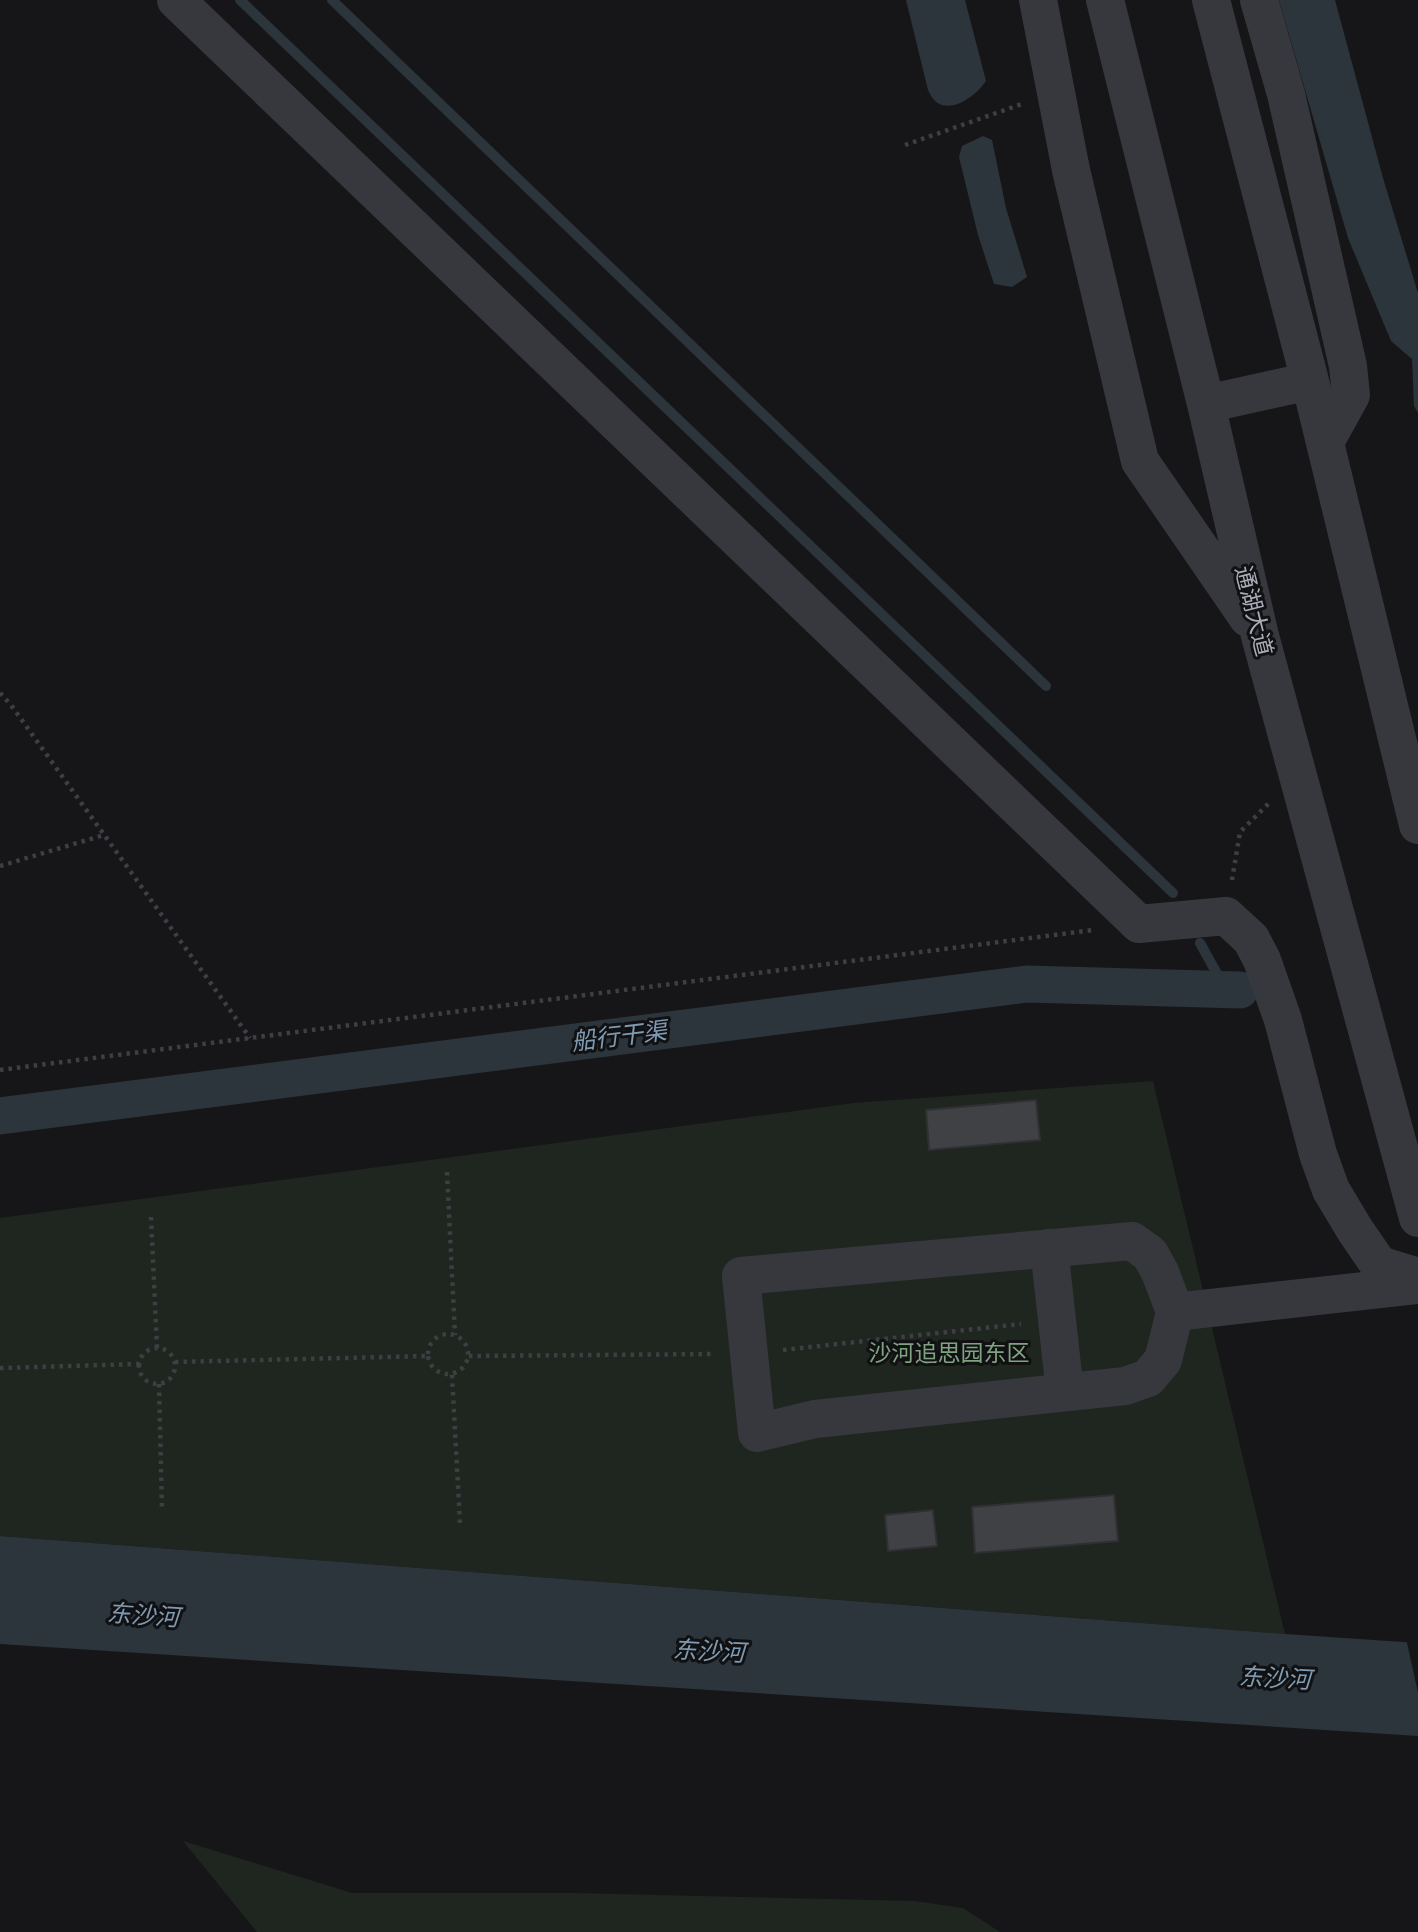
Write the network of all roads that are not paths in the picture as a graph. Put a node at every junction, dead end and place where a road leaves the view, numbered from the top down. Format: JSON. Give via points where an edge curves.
{"nodes":[{"id":1,"x":176,"y":0,"type":"edge"},
{"id":2,"x":1038,"y":0,"type":"edge"},
{"id":3,"x":1105,"y":0,"type":"edge"},
{"id":4,"x":1211,"y":0,"type":"edge"},
{"id":5,"x":1259,"y":0,"type":"edge"},
{"id":6,"x":1310,"y":381,"type":"junction"},
{"id":7,"x":1206,"y":404,"type":"junction"},
{"id":8,"x":1325,"y":442,"type":"junction"},
{"id":9,"x":1260,"y":636,"type":"junction"},
{"id":10,"x":1406,"y":727,"type":"edge"},
{"id":11,"x":1418,"y":825,"type":"edge"},
{"id":12,"x":1418,"y":1218,"type":"edge"},
{"id":13,"x":1049,"y":1248,"type":"junction"},
{"id":14,"x":1418,"y":1278,"type":"edge"},
{"id":15,"x":1418,"y":1285,"type":"edge"},
{"id":16,"x":1175,"y":1312,"type":"junction"},
{"id":17,"x":1065,"y":1392,"type":"junction"}],
"edges":[{"from":1,"to":14,"type":"street","via":[[1139,924],[1226,916],[1251,939],[1283,1020],[1331,1190],[1379,1265]]},
{"from":2,"to":9,"type":"street","via":[[1071,170],[1140,461]]},
{"from":3,"to":7,"type":"street","name":"通湖大道"},
{"from":4,"to":6,"type":"street"},
{"from":5,"to":8,"type":"street","via":[[1286,94],[1348,366],[1351,395]]},
{"from":6,"to":7,"type":"street"},
{"from":6,"to":8,"type":"street"},
{"from":7,"to":9,"type":"street","name":"通湖大道"},
{"from":8,"to":10,"type":"street"},
{"from":9,"to":12,"type":"street","name":"通湖大道"},
{"from":10,"to":11,"type":"street"},
{"from":13,"to":16,"type":"street","via":[[1132,1241],[1150,1254]]},
{"from":13,"to":17,"type":"street"},
{"from":13,"to":17,"type":"street","via":[[741,1276],[757,1433],[815,1419]]},
{"from":15,"to":16,"type":"street"},
{"from":16,"to":17,"type":"street","via":[[1163,1360],[1148,1378],[1125,1386]]}]}
